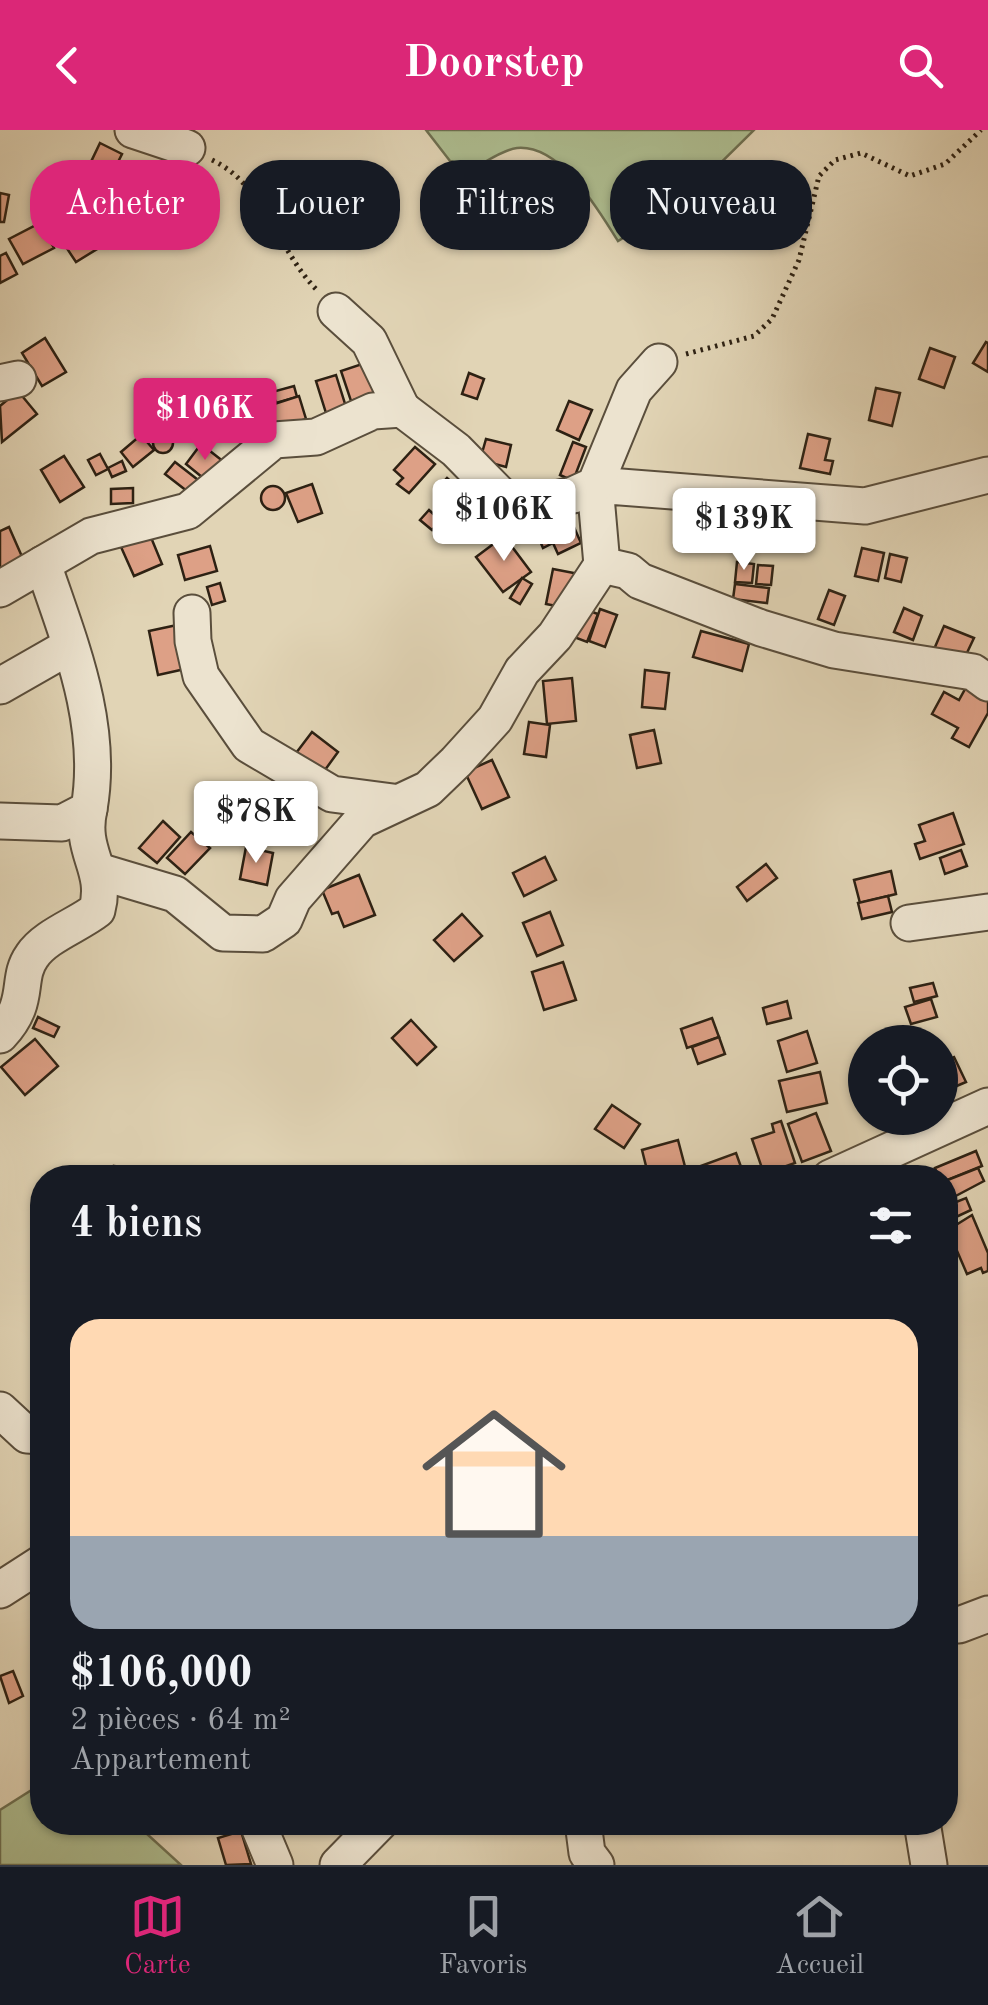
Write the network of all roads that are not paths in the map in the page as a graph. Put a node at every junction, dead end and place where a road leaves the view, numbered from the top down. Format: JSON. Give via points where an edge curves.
{"nodes":[{"id":1,"x":132,"y":130,"type":"edge"},
{"id":2,"x":187,"y":148,"type":"road end"},
{"id":3,"x":336,"y":311,"type":"road end"},
{"id":4,"x":659,"y":362,"type":"road end"},
{"id":5,"x":402,"y":409,"type":"junction"},
{"id":6,"x":988,"y":475,"type":"edge"},
{"id":7,"x":596,"y":484,"type":"junction"},
{"id":8,"x":44,"y":564,"type":"junction"},
{"id":9,"x":602,"y":565,"type":"junction"},
{"id":10,"x":0,"y":588,"type":"edge"},
{"id":11,"x":192,"y":612,"type":"dead end"},
{"id":12,"x":70,"y":646,"type":"junction"},
{"id":13,"x":988,"y":684,"type":"edge"},
{"id":14,"x":0,"y":686,"type":"edge"},
{"id":15,"x":393,"y":802,"type":"junction"},
{"id":16,"x":89,"y":809,"type":"junction"},
{"id":17,"x":0,"y":821,"type":"edge"},
{"id":18,"x":98,"y":871,"type":"junction"},
{"id":19,"x":988,"y":912,"type":"edge"},
{"id":20,"x":909,"y":923,"type":"dead end"},
{"id":21,"x":0,"y":1035,"type":"edge"},
{"id":22,"x":988,"y":1106,"type":"edge"},
{"id":23,"x":859,"y":1165,"type":"edge"},
{"id":24,"x":0,"y":1410,"type":"edge"},
{"id":25,"x":30,"y":1436,"type":"edge"},
{"id":26,"x":30,"y":1571,"type":"edge"},
{"id":27,"x":0,"y":1590,"type":"edge"},
{"id":28,"x":988,"y":1614,"type":"edge"},
{"id":29,"x":958,"y":1625,"type":"edge"},
{"id":30,"x":263,"y":1835,"type":"edge"},
{"id":31,"x":367,"y":1835,"type":"edge"},
{"id":32,"x":585,"y":1835,"type":"edge"},
{"id":33,"x":924,"y":1835,"type":"edge"},
{"id":34,"x":274,"y":1865,"type":"edge"},
{"id":35,"x":338,"y":1865,"type":"edge"},
{"id":36,"x":596,"y":1865,"type":"edge"},
{"id":37,"x":929,"y":1865,"type":"edge"}],
"edges":[{"from":1,"to":2,"type":"street"},
{"from":3,"to":5,"type":"street","via":[[369,342]]},
{"from":4,"to":7,"type":"street","via":[[634,390]]},
{"from":5,"to":7,"type":"street","via":[[504,499],[529,506]]},
{"from":5,"to":8,"type":"street","via":[[374,412],[316,437],[274,440],[188,512],[91,536]]},
{"from":6,"to":7,"type":"street","via":[[865,506]]},
{"from":7,"to":9,"type":"street"},
{"from":8,"to":10,"type":"street"},
{"from":8,"to":12,"type":"street"},
{"from":9,"to":13,"type":"street","via":[[779,634],[834,650],[973,672]]},
{"from":9,"to":15,"type":"street","via":[[556,636],[522,671],[495,719],[428,789]]},
{"from":11,"to":15,"type":"street","via":[[201,676],[249,745],[332,794]]},
{"from":12,"to":14,"type":"street"},
{"from":12,"to":16,"type":"street","via":[[86,693],[94,765]]},
{"from":15,"to":18,"type":"street","via":[[362,820],[293,899],[284,920],[262,934],[223,933],[175,894]]},
{"from":16,"to":17,"type":"street","via":[[62,823]]},
{"from":16,"to":18,"type":"street","via":[[84,833]]},
{"from":18,"to":21,"type":"street","via":[[97,910],[35,951],[26,965],[22,1004]]},
{"from":19,"to":20,"type":"street"},
{"from":22,"to":23,"type":"street"},
{"from":24,"to":25,"type":"street"},
{"from":26,"to":27,"type":"street"},
{"from":28,"to":29,"type":"street"},
{"from":30,"to":34,"type":"street"},
{"from":31,"to":35,"type":"street"},
{"from":32,"to":36,"type":"street"},
{"from":33,"to":37,"type":"street"}]}
